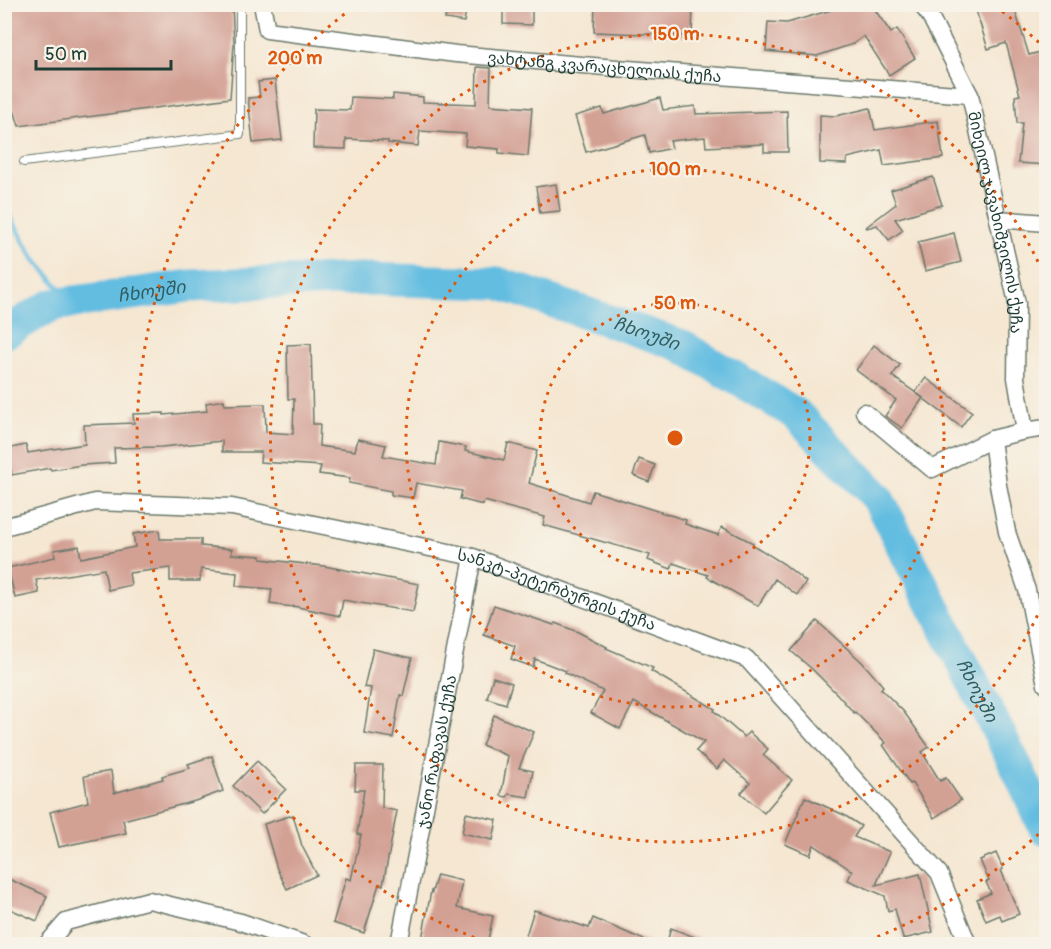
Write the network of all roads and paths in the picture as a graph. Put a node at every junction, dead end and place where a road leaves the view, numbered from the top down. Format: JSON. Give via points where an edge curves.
{"nodes":[{"id":1,"x":240,"y":4,"type":"edge"},
{"id":2,"x":262,"y":4,"type":"edge"},
{"id":3,"x":921,"y":4,"type":"edge"},
{"id":4,"x":970,"y":95,"type":"junction"},
{"id":5,"x":24,"y":162,"type":"dead end"},
{"id":6,"x":998,"y":219,"type":"junction"},
{"id":7,"x":1047,"y":223,"type":"edge"},
{"id":8,"x":864,"y":412,"type":"dead end"},
{"id":9,"x":1047,"y":428,"type":"edge"},
{"id":10,"x":1025,"y":431,"type":"junction"},
{"id":11,"x":992,"y":439,"type":"junction"},
{"id":12,"x":4,"y":527,"type":"edge"},
{"id":13,"x":473,"y":557,"type":"junction"},
{"id":14,"x":1047,"y":685,"type":"edge"},
{"id":15,"x":47,"y":945,"type":"edge"},
{"id":16,"x":304,"y":945,"type":"edge"},
{"id":17,"x":399,"y":945,"type":"edge"},
{"id":18,"x":968,"y":945,"type":"edge"}],
"edges":[{"from":1,"to":5,"type":"lane","via":[[240,134]]},
{"from":2,"to":4,"type":"street","name":"ვახტანგ კვარაცხელიას ქუჩა","via":[[267,30],[456,54]]},
{"from":3,"to":4,"type":"street","name":"მიხეილ ჯავახიშვილის ქუჩა"},
{"from":4,"to":6,"type":"street","name":"მიხეილ ჯავახიშვილის ქუჩა"},
{"from":6,"to":7,"type":"street"},
{"from":6,"to":10,"type":"street","name":"მიხეილ ჯავახიშვილის ქუჩა","via":[[1017,303],[1016,378]]},
{"from":8,"to":11,"type":"street","via":[[932,469]]},
{"from":9,"to":10,"type":"street"},
{"from":10,"to":11,"type":"street"},
{"from":11,"to":14,"type":"street","via":[[1007,532],[1027,590]]},
{"from":12,"to":13,"type":"street","name":"სანკტ-პეტერბურგის ქუჩა","via":[[95,502],[232,507]]},
{"from":13,"to":17,"type":"street","name":"ჯანო რაფავას ქუჩა"},
{"from":13,"to":18,"type":"street","name":"სანკტ-პეტერბურგის ქუჩა","via":[[747,659],[939,873]]},
{"from":15,"to":16,"type":"street","via":[[66,922],[149,900],[241,922]]}]}
